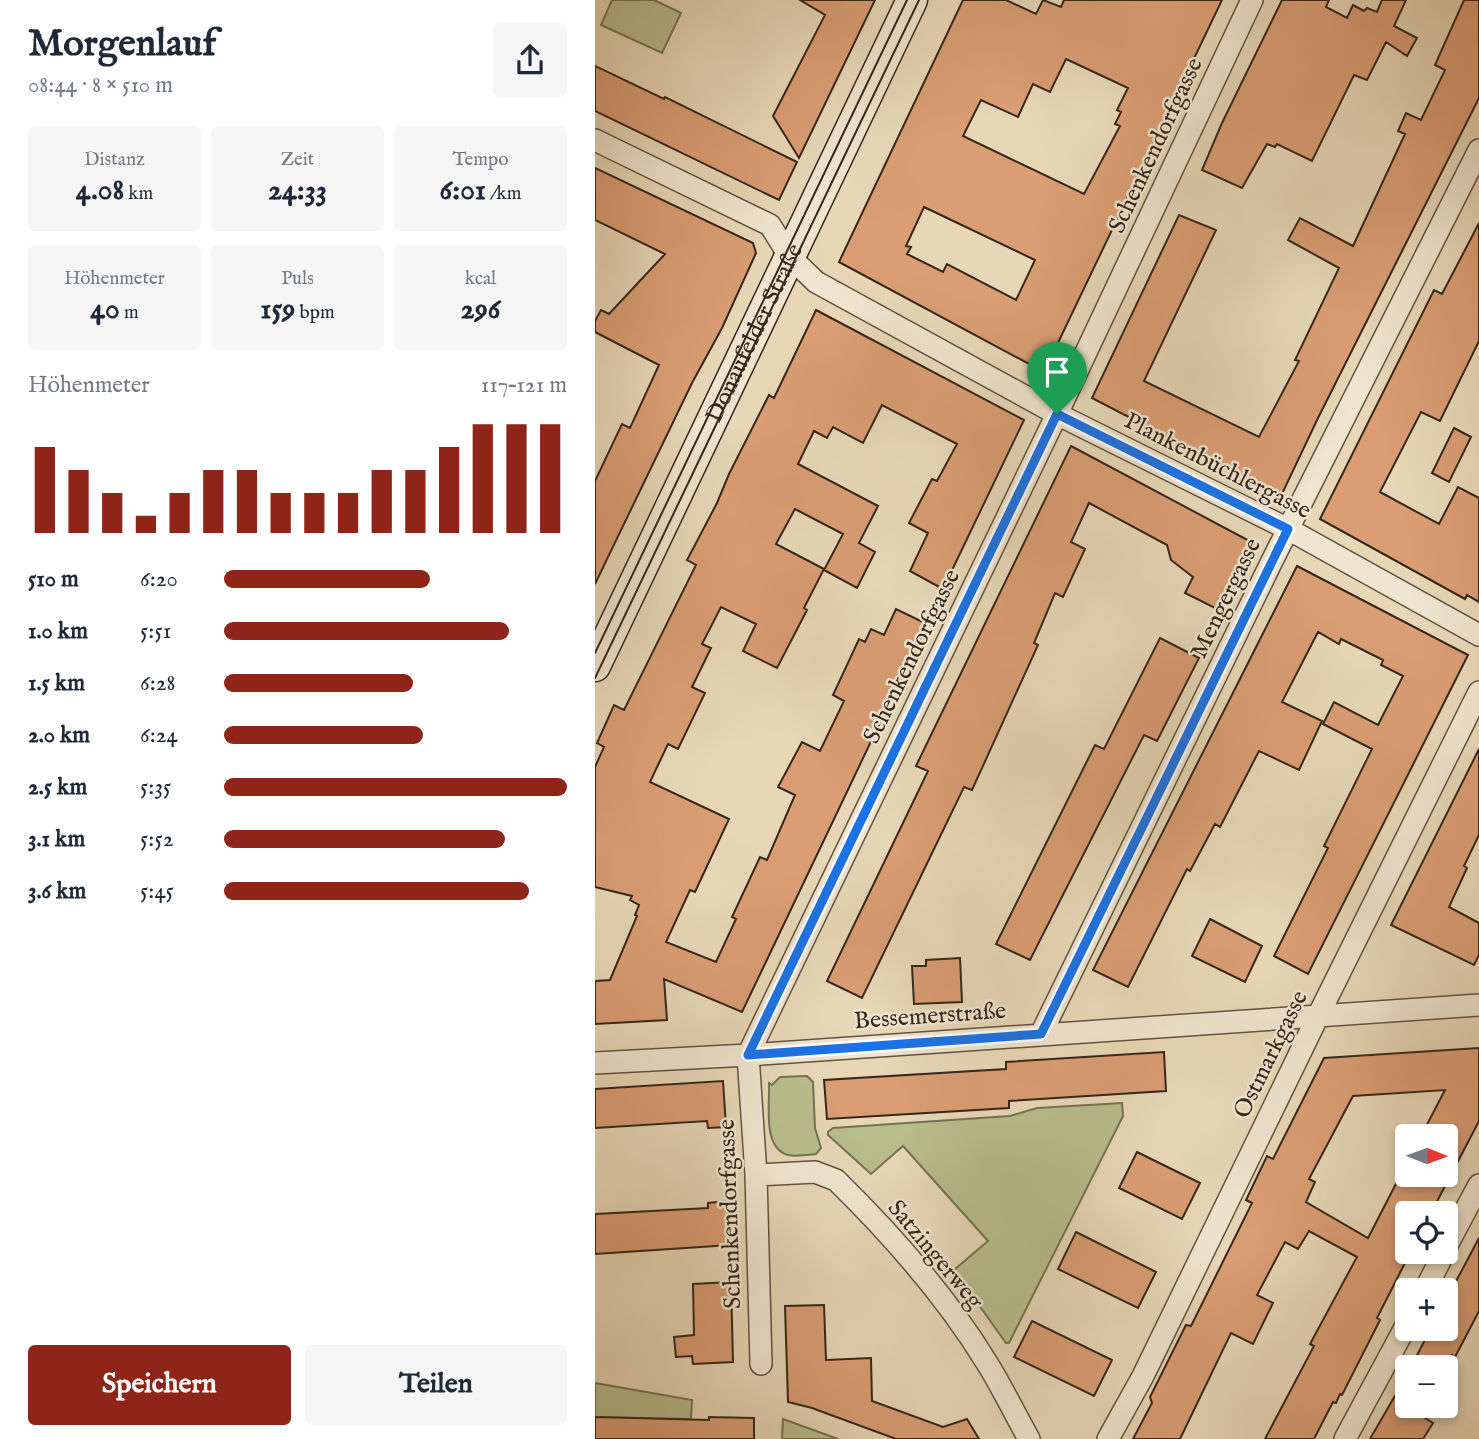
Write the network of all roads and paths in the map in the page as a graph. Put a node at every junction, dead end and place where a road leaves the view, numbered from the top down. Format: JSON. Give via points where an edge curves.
{"nodes":[{"id":1,"x":912,"y":0,"type":"edge"},
{"id":2,"x":1252,"y":0,"type":"edge"},
{"id":3,"x":595,"y":141,"type":"edge"},
{"id":4,"x":1479,"y":150,"type":"edge"},
{"id":5,"x":790,"y":257,"type":"junction"},
{"id":6,"x":1057,"y":414,"type":"junction"},
{"id":7,"x":1288,"y":529,"type":"junction"},
{"id":8,"x":1479,"y":635,"type":"edge"},
{"id":9,"x":595,"y":666,"type":"edge"},
{"id":10,"x":1479,"y":692,"type":"edge"},
{"id":11,"x":1479,"y":1005,"type":"edge"},
{"id":12,"x":1318,"y":1016,"type":"junction"},
{"id":13,"x":1041,"y":1034,"type":"junction"},
{"id":14,"x":748,"y":1055,"type":"junction"},
{"id":15,"x":595,"y":1063,"type":"edge"},
{"id":16,"x":756,"y":1175,"type":"junction"},
{"id":17,"x":1479,"y":1185,"type":"edge"},
{"id":18,"x":1458,"y":1225,"type":"edge"},
{"id":19,"x":1398,"y":1341,"type":"edge"},
{"id":20,"x":761,"y":1364,"type":"dead end"},
{"id":21,"x":1029,"y":1439,"type":"edge"},
{"id":22,"x":1108,"y":1439,"type":"edge"},
{"id":23,"x":1345,"y":1439,"type":"edge"}],
"edges":[{"from":1,"to":5,"type":"main road","name":"Donaufelder Straße"},
{"from":2,"to":6,"type":"street","name":"Schenkendorfgasse"},
{"from":3,"to":5,"type":"street","name":"Plankenbüchlergasse","via":[[770,225]]},
{"from":4,"to":7,"type":"street","name":"Mengergasse"},
{"from":5,"to":6,"type":"street","name":"Plankenbüchlergasse","via":[[815,282]]},
{"from":5,"to":9,"type":"main road","name":"Donaufelder Straße"},
{"from":6,"to":7,"type":"street","name":"Plankenbüchlergasse"},
{"from":6,"to":14,"type":"street","name":"Schenkendorfgasse"},
{"from":7,"to":8,"type":"street","name":"Plankenbüchlergasse"},
{"from":7,"to":13,"type":"street","name":"Mengergasse"},
{"from":10,"to":12,"type":"street","name":"Ostmarkgasse"},
{"from":11,"to":12,"type":"street","name":"Bessemerstraße"},
{"from":12,"to":13,"type":"street","name":"Bessemerstraße"},
{"from":12,"to":22,"type":"street","name":"Ostmarkgasse"},
{"from":13,"to":14,"type":"street","name":"Bessemerstraße"},
{"from":14,"to":15,"type":"street","name":"Bessemerstraße"},
{"from":14,"to":16,"type":"street","name":"Schenkendorfgasse"},
{"from":16,"to":20,"type":"street","name":"Schenkendorfgasse"},
{"from":16,"to":21,"type":"street","name":"Satzingerweg","via":[[815,1172],[836,1180],[960,1322]]},
{"from":17,"to":18,"type":"street"},
{"from":19,"to":23,"type":"street"}]}
